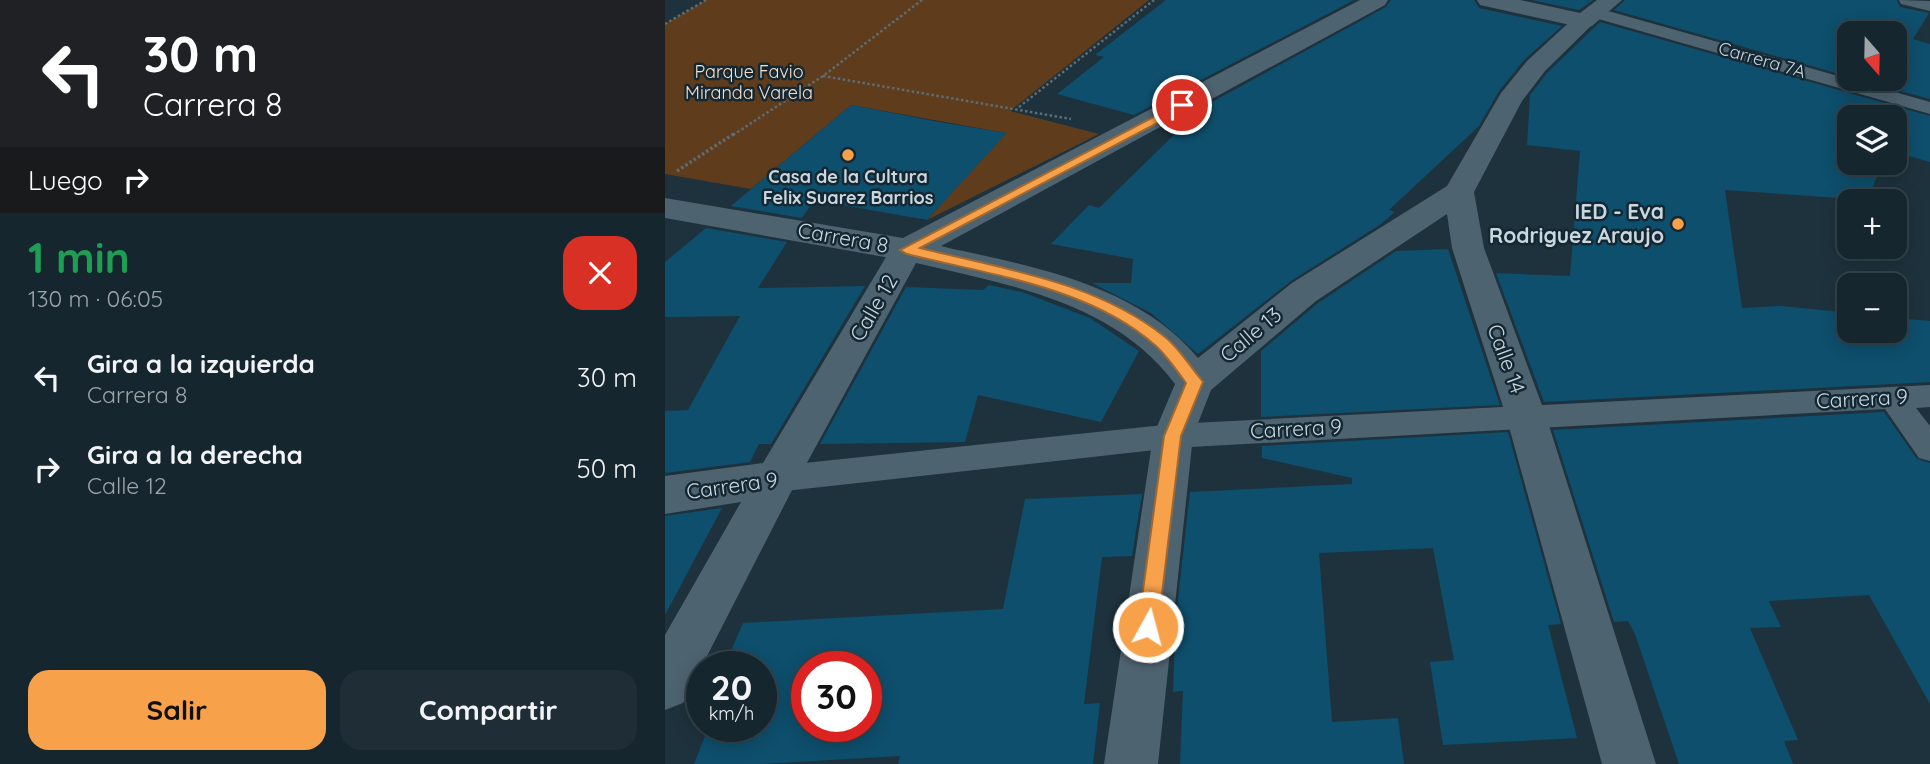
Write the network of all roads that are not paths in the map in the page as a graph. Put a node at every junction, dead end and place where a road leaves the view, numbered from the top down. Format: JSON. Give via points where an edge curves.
{"nodes":[{"id":1,"x":1377,"y":0,"type":"edge"},
{"id":2,"x":1488,"y":0,"type":"edge"},
{"id":3,"x":1907,"y":0,"type":"edge"},
{"id":4,"x":1930,"y":6,"type":"edge"},
{"id":5,"x":1596,"y":11,"type":"edge"},
{"id":6,"x":1930,"y":107,"type":"edge"},
{"id":7,"x":1458,"y":192,"type":"junction"},
{"id":8,"x":665,"y":208,"type":"edge"},
{"id":9,"x":907,"y":250,"type":"junction"},
{"id":10,"x":1195,"y":382,"type":"junction"},
{"id":11,"x":1930,"y":396,"type":"edge"},
{"id":12,"x":1893,"y":398,"type":"junction"},
{"id":13,"x":1526,"y":416,"type":"junction"},
{"id":14,"x":1173,"y":436,"type":"junction"},
{"id":15,"x":1930,"y":449,"type":"edge"},
{"id":16,"x":776,"y":479,"type":"junction"},
{"id":17,"x":665,"y":495,"type":"edge"},
{"id":18,"x":665,"y":685,"type":"edge"},
{"id":19,"x":1131,"y":764,"type":"edge"},
{"id":20,"x":1629,"y":764,"type":"edge"}],
"edges":[{"from":1,"to":9,"type":"street","name":"Calle 12"},
{"from":2,"to":5,"type":"street","name":"Carrera 7A"},
{"from":3,"to":4,"type":"lane"},
{"from":5,"to":6,"type":"lane","name":"Carrera 7A"},
{"from":5,"to":7,"type":"street","via":[[1537,66],[1510,99]]},
{"from":7,"to":10,"type":"street","name":"Calle 13","via":[[1304,292]]},
{"from":7,"to":13,"type":"street","name":"Calle 14","via":[[1468,248]]},
{"from":8,"to":9,"type":"street","name":"Carrera 8"},
{"from":9,"to":10,"type":"street","name":"Carrera 8","via":[[1057,287],[1119,313],[1162,342]]},
{"from":9,"to":16,"type":"street","name":"Calle 12"},
{"from":10,"to":14,"type":"street","name":"Calle 13"},
{"from":11,"to":12,"type":"lane","name":"Carrera 9"},
{"from":12,"to":13,"type":"lane","name":"Carrera 9"},
{"from":12,"to":15,"type":"lane"},
{"from":13,"to":14,"type":"lane","name":"Carrera 9"},
{"from":13,"to":20,"type":"street","name":"Calle 14"},
{"from":14,"to":16,"type":"lane","name":"Carrera 9"},
{"from":14,"to":19,"type":"street","name":"Calle 13"},
{"from":16,"to":17,"type":"street","name":"Carrera 9"},
{"from":16,"to":18,"type":"street","name":"Calle 12"}]}
